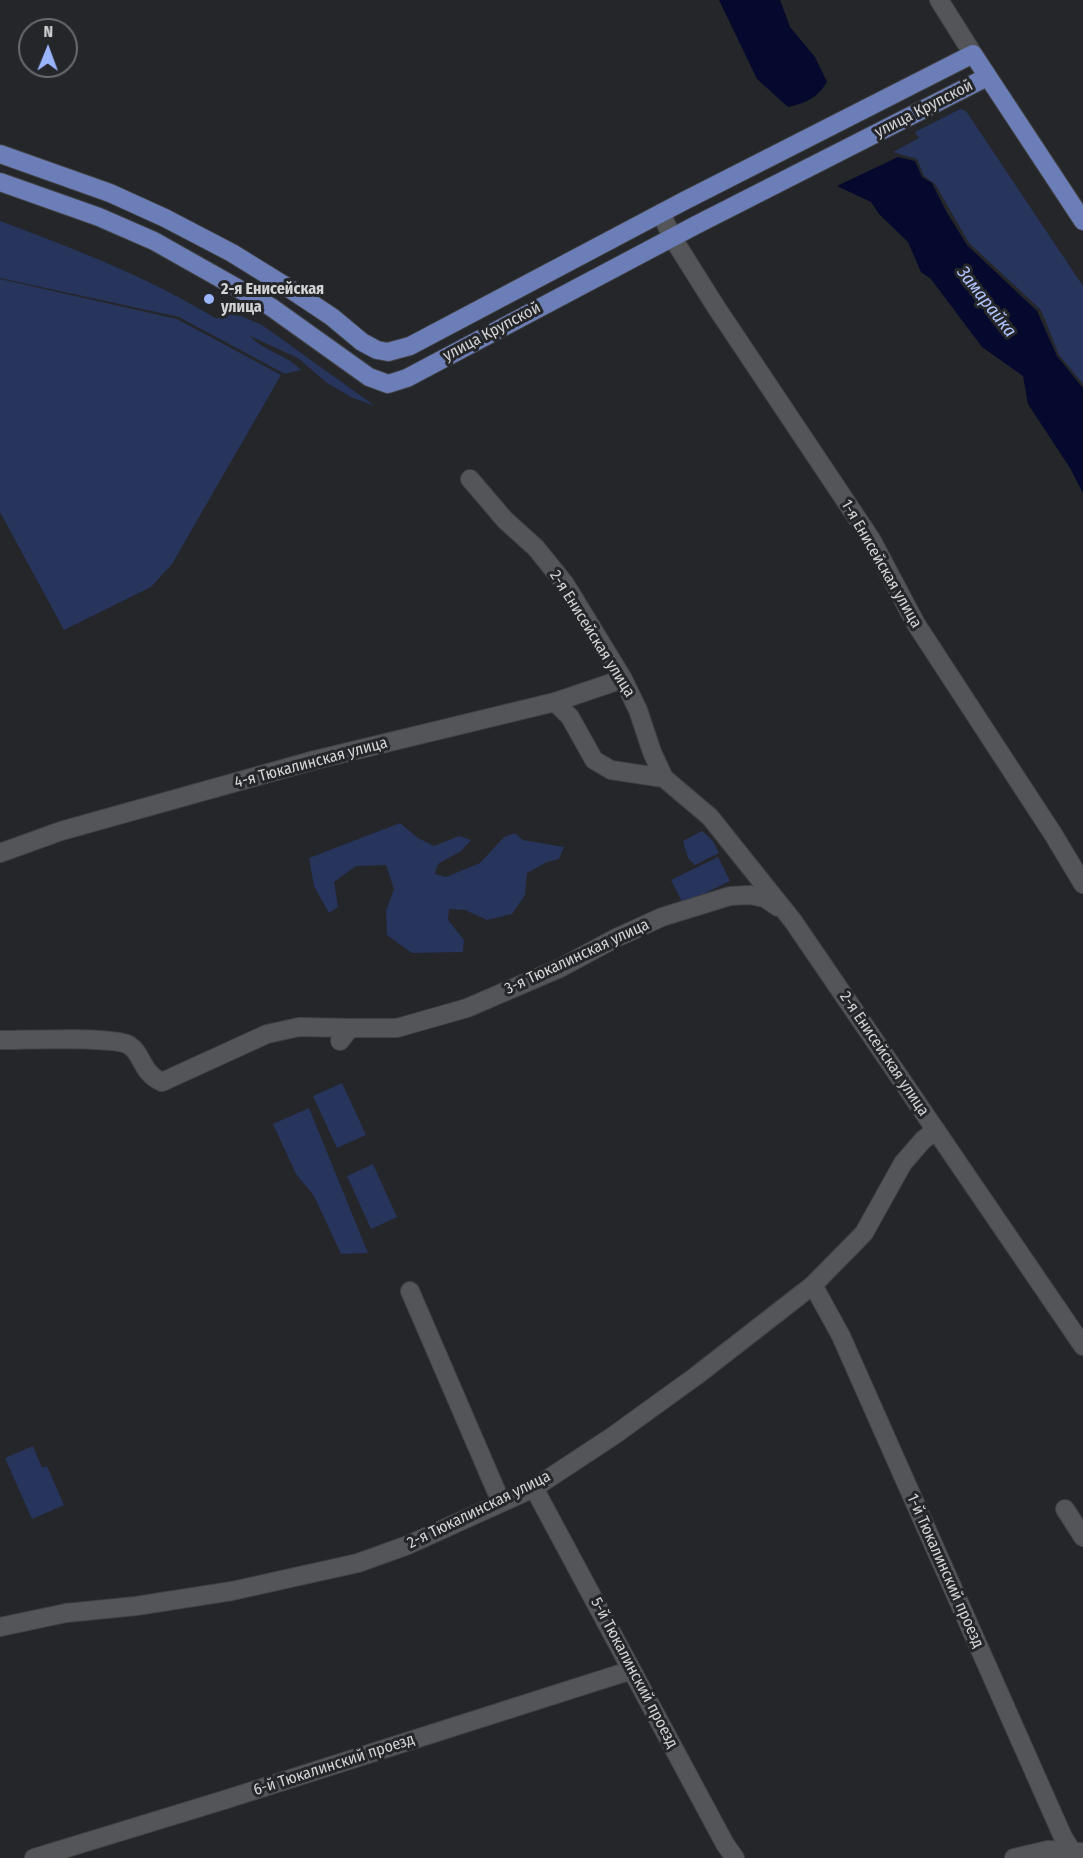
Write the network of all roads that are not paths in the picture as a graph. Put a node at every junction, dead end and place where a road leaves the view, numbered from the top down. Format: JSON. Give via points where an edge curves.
{"nodes":[{"id":1,"x":939,"y":0,"type":"edge"},
{"id":2,"x":973,"y":54,"type":"junction"},
{"id":3,"x":987,"y":77,"type":"junction"},
{"id":4,"x":0,"y":154,"type":"edge"},
{"id":5,"x":0,"y":182,"type":"edge"},
{"id":6,"x":662,"y":213,"type":"junction"},
{"id":7,"x":1083,"y":221,"type":"edge"},
{"id":8,"x":672,"y":237,"type":"junction"},
{"id":9,"x":470,"y":479,"type":"dead end"},
{"id":10,"x":623,"y":678,"type":"junction"},
{"id":11,"x":555,"y":702,"type":"junction"},
{"id":12,"x":664,"y":778,"type":"junction"},
{"id":13,"x":0,"y":853,"type":"edge"},
{"id":14,"x":1083,"y":884,"type":"edge"},
{"id":15,"x":782,"y":909,"type":"junction"},
{"id":16,"x":0,"y":1041,"type":"edge"},
{"id":17,"x":936,"y":1130,"type":"junction"},
{"id":18,"x":813,"y":1284,"type":"junction"},
{"id":19,"x":410,"y":1291,"type":"dead end"},
{"id":20,"x":1083,"y":1346,"type":"edge"},
{"id":21,"x":534,"y":1488,"type":"junction"},
{"id":22,"x":501,"y":1502,"type":"junction"},
{"id":23,"x":1065,"y":1509,"type":"dead end"},
{"id":24,"x":1083,"y":1537,"type":"edge"},
{"id":25,"x":0,"y":1627,"type":"edge"},
{"id":26,"x":632,"y":1670,"type":"junction"},
{"id":27,"x":1077,"y":1854,"type":"edge"},
{"id":28,"x":34,"y":1858,"type":"edge"},
{"id":29,"x":735,"y":1858,"type":"edge"},
{"id":30,"x":1014,"y":1858,"type":"edge"}],
"edges":[{"from":1,"to":2,"type":"street"},
{"from":2,"to":3,"type":"main road"},
{"from":2,"to":6,"type":"main road","name":"улица Крупской"},
{"from":3,"to":7,"type":"main road"},
{"from":3,"to":8,"type":"main road","name":"улица Крупской"},
{"from":4,"to":6,"type":"main road","name":"улица Крупской","via":[[110,193],[165,218],[287,287],[362,342],[388,352],[410,346]]},
{"from":5,"to":8,"type":"main road","name":"улица Крупской","via":[[154,241],[271,307],[369,377],[388,384]]},
{"from":6,"to":8,"type":"street","name":"1-я Енисейская улица"},
{"from":8,"to":14,"type":"street","name":"1-я Енисейская улица","via":[[871,539],[916,624]]},
{"from":9,"to":10,"type":"street","name":"2-я Енисейская улица","via":[[565,584]]},
{"from":10,"to":11,"type":"street","name":"4-я Тюкалинская улица"},
{"from":10,"to":12,"type":"street","name":"2-я Енисейская улица"},
{"from":11,"to":12,"type":"street","via":[[570,717],[594,760],[611,770]]},
{"from":11,"to":13,"type":"street","name":"4-я Тюкалинская улица","via":[[315,760],[61,831]]},
{"from":12,"to":15,"type":"street","name":"2-я Енисейская улица","via":[[710,817]]},
{"from":15,"to":16,"type":"street","name":"3-я Тюкалинская улица","via":[[765,898],[730,896],[662,917],[560,968],[466,1008],[397,1028],[345,1035],[299,1026],[267,1034],[162,1082],[147,1073],[132,1047],[124,1043]]},
{"from":15,"to":17,"type":"street","name":"2-я Енисейская улица"},
{"from":17,"to":18,"type":"street","name":"2-я Тюкалинская улица","via":[[903,1163],[864,1233]]},
{"from":17,"to":20,"type":"street","name":"2-я Енисейская улица"},
{"from":18,"to":21,"type":"street","name":"2-я Тюкалинская улица","via":[[696,1376]]},
{"from":18,"to":27,"type":"street","name":"1-й Тюкалинский проезд","via":[[841,1336],[1053,1815]]},
{"from":19,"to":22,"type":"street"},
{"from":21,"to":22,"type":"street","name":"2-я Тюкалинская улица"},
{"from":21,"to":26,"type":"street","name":"5-й Тюкалинский проезд"},
{"from":22,"to":25,"type":"street","name":"2-я Тюкалинская улица","via":[[408,1545],[358,1563],[232,1592],[66,1613]]},
{"from":23,"to":24,"type":"street"},
{"from":26,"to":28,"type":"street","name":"6-й Тюкалинский проезд"},
{"from":26,"to":29,"type":"street","name":"5-й Тюкалинский проезд"},
{"from":27,"to":30,"type":"street","via":[[1048,1850]]}]}
